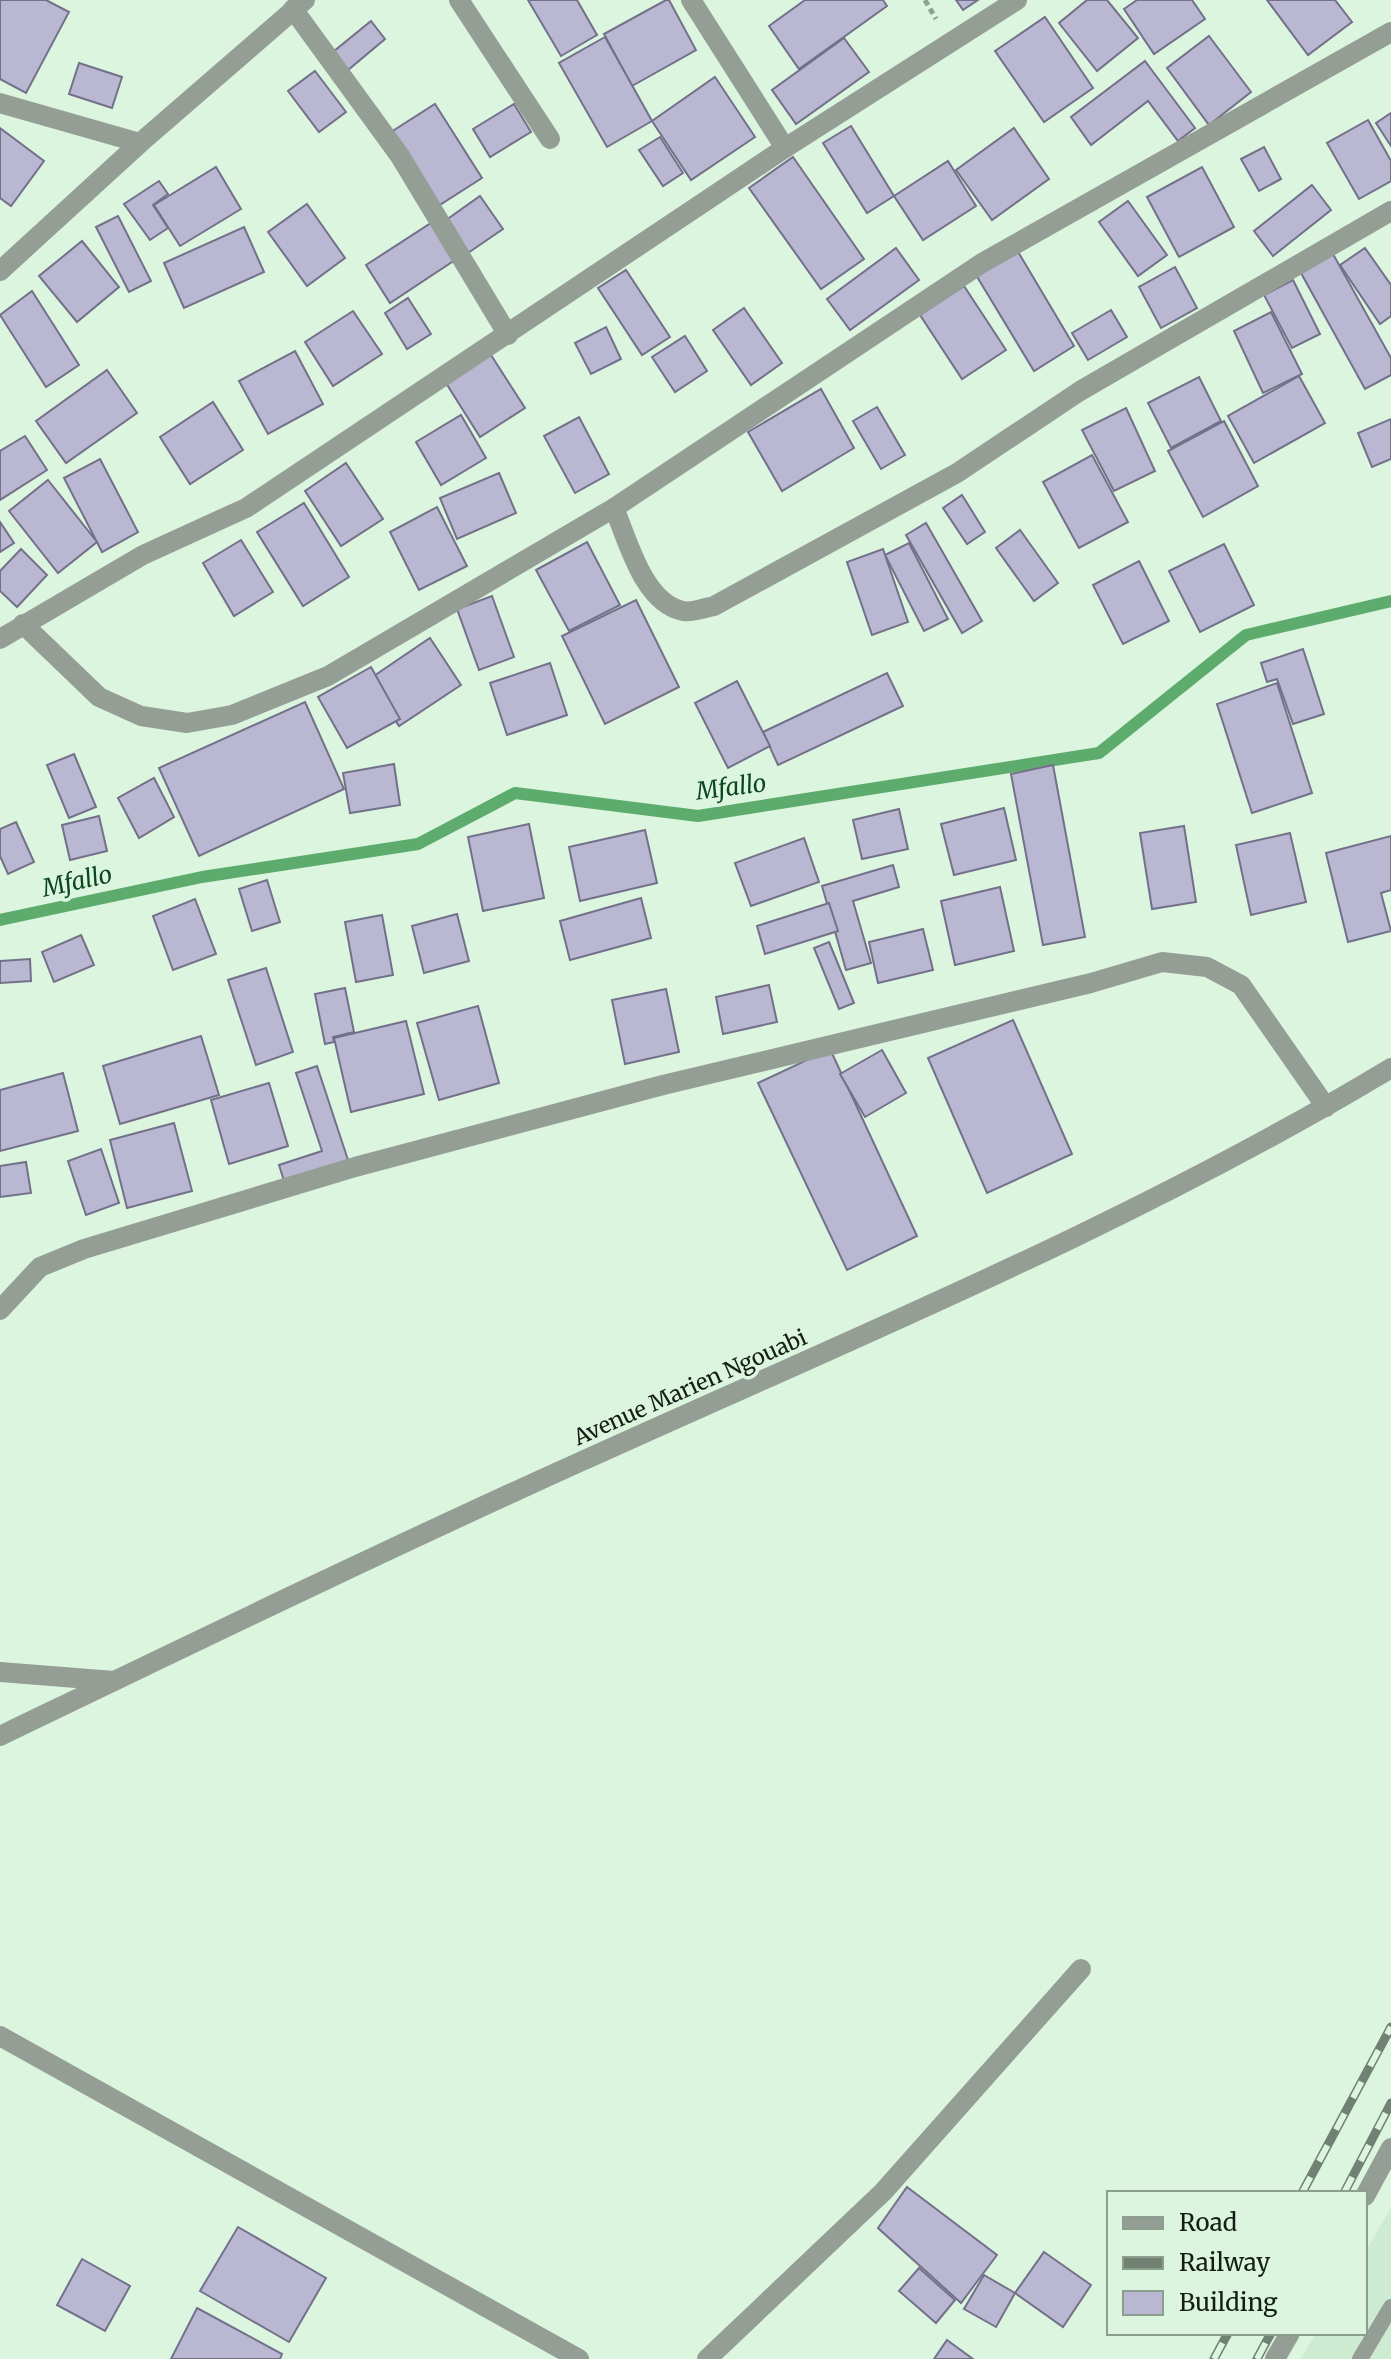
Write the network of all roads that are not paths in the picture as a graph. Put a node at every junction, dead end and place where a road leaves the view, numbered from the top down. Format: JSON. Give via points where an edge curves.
{"nodes":[{"id":1,"x":459,"y":0,"type":"edge"},
{"id":2,"x":691,"y":0,"type":"edge"},
{"id":3,"x":1017,"y":0,"type":"edge"},
{"id":4,"x":299,"y":4,"type":"edge"},
{"id":5,"x":1391,"y":32,"type":"edge"},
{"id":6,"x":0,"y":103,"type":"edge"},
{"id":7,"x":550,"y":139,"type":"dead end"},
{"id":8,"x":140,"y":143,"type":"junction"},
{"id":9,"x":785,"y":148,"type":"junction"},
{"id":10,"x":1391,"y":211,"type":"edge"},
{"id":11,"x":0,"y":271,"type":"edge"},
{"id":12,"x":508,"y":335,"type":"junction"},
{"id":13,"x":614,"y":508,"type":"junction"},
{"id":14,"x":23,"y":624,"type":"junction"},
{"id":15,"x":0,"y":639,"type":"edge"},
{"id":16,"x":1391,"y":1068,"type":"edge"},
{"id":17,"x":1326,"y":1107,"type":"junction"},
{"id":18,"x":0,"y":1310,"type":"edge"},
{"id":19,"x":0,"y":1672,"type":"edge"},
{"id":20,"x":114,"y":1681,"type":"junction"},
{"id":21,"x":0,"y":1736,"type":"edge"},
{"id":22,"x":1081,"y":1969,"type":"dead end"},
{"id":23,"x":0,"y":2036,"type":"edge"},
{"id":24,"x":1391,"y":2148,"type":"edge"},
{"id":25,"x":1367,"y":2192,"type":"edge"},
{"id":26,"x":1391,"y":2307,"type":"edge"},
{"id":27,"x":1289,"y":2335,"type":"edge"},
{"id":28,"x":579,"y":2359,"type":"edge"},
{"id":29,"x":707,"y":2359,"type":"edge"},
{"id":30,"x":1275,"y":2359,"type":"edge"},
{"id":31,"x":1360,"y":2359,"type":"edge"}],
"edges":[{"from":1,"to":7,"type":"street"},
{"from":2,"to":9,"type":"street"},
{"from":3,"to":9,"type":"street"},
{"from":4,"to":8,"type":"street"},
{"from":4,"to":12,"type":"street","via":[[400,156]]},
{"from":5,"to":13,"type":"street","via":[[982,263]]},
{"from":6,"to":8,"type":"street"},
{"from":8,"to":11,"type":"street"},
{"from":9,"to":12,"type":"street"},
{"from":10,"to":13,"type":"street","via":[[1080,391],[957,473],[714,606],[686,613],[652,593]]},
{"from":12,"to":14,"type":"street","via":[[246,508],[143,555]]},
{"from":13,"to":14,"type":"street","via":[[328,676],[232,715],[187,723],[141,716],[99,697]]},
{"from":14,"to":15,"type":"street"},
{"from":16,"to":17,"type":"street","name":"Avenue Marien Ngouabi"},
{"from":17,"to":18,"type":"street","via":[[1241,985],[1207,967],[1162,962],[663,1085],[325,1176],[40,1267]]},
{"from":17,"to":20,"type":"street","name":"Avenue Marien Ngouabi","via":[[927,1309],[581,1461]]},
{"from":19,"to":20,"type":"street"},
{"from":20,"to":21,"type":"street","name":"Avenue Marien Ngouabi"},
{"from":22,"to":29,"type":"street","via":[[883,2192]]},
{"from":23,"to":28,"type":"street"},
{"from":24,"to":25,"type":"street"},
{"from":26,"to":31,"type":"lane"},
{"from":27,"to":30,"type":"street"}]}
